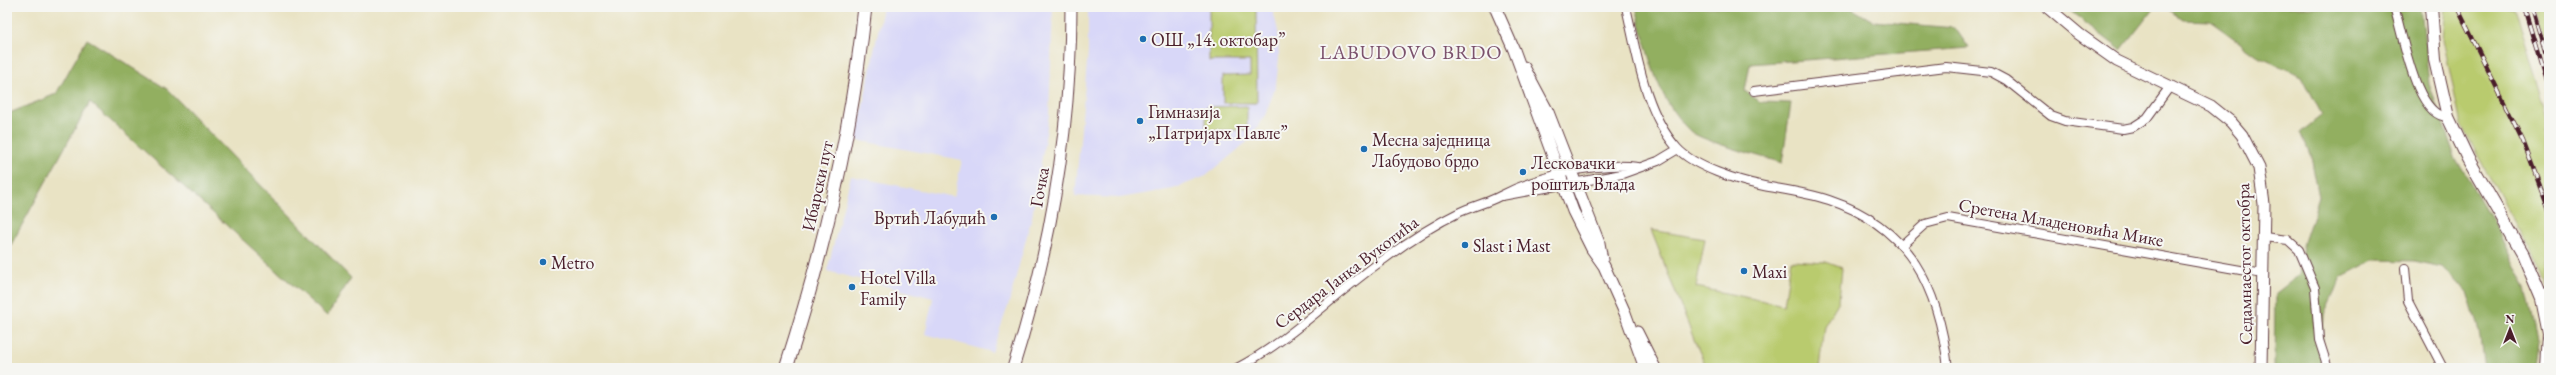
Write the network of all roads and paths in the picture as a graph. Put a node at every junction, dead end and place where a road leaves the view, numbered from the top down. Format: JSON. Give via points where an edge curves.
{"nodes":[{"id":1,"x":865,"y":7,"type":"edge"},
{"id":2,"x":873,"y":7,"type":"edge"},
{"id":3,"x":1071,"y":7,"type":"edge"},
{"id":4,"x":1495,"y":7,"type":"edge"},
{"id":5,"x":1626,"y":7,"type":"edge"},
{"id":6,"x":2047,"y":7,"type":"edge"},
{"id":7,"x":2394,"y":7,"type":"edge"},
{"id":8,"x":2431,"y":7,"type":"edge"},
{"id":9,"x":862,"y":33,"type":"junction"},
{"id":10,"x":1514,"y":50,"type":"junction"},
{"id":11,"x":2171,"y":85,"type":"junction"},
{"id":12,"x":1754,"y":91,"type":"dead end"},
{"id":13,"x":2448,"y":117,"type":"junction"},
{"id":14,"x":1678,"y":149,"type":"junction"},
{"id":15,"x":1574,"y":177,"type":"junction"},
{"id":16,"x":1562,"y":180,"type":"junction"},
{"id":17,"x":2264,"y":237,"type":"junction"},
{"id":18,"x":1902,"y":245,"type":"junction"},
{"id":19,"x":1604,"y":266,"type":"junction"},
{"id":20,"x":2405,"y":268,"type":"dead end"},
{"id":21,"x":2263,"y":274,"type":"junction"},
{"id":22,"x":1625,"y":312,"type":"junction"},
{"id":23,"x":786,"y":368,"type":"edge"},
{"id":24,"x":1013,"y":368,"type":"edge"},
{"id":25,"x":1236,"y":368,"type":"edge"},
{"id":26,"x":1645,"y":368,"type":"edge"},
{"id":27,"x":1656,"y":368,"type":"edge"},
{"id":28,"x":1948,"y":368,"type":"edge"},
{"id":29,"x":2261,"y":368,"type":"edge"},
{"id":30,"x":2328,"y":368,"type":"edge"},
{"id":31,"x":2443,"y":368,"type":"edge"},
{"id":32,"x":2547,"y":368,"type":"edge"}],
"edges":[{"from":1,"to":9,"type":"main road","name":"Ибарски пут"},
{"from":2,"to":9,"type":"main road"},
{"from":3,"to":24,"type":"street","name":"Гочка","via":[[1070,77],[1059,176],[1031,306]]},
{"from":4,"to":10,"type":"street"},
{"from":5,"to":14,"type":"street","via":[[1647,92],[1666,133]]},
{"from":6,"to":11,"type":"street","name":"Седамнаестог октобра","via":[[2117,61]]},
{"from":7,"to":13,"type":"street","via":[[2412,71],[2420,89],[2432,111],[2441,117]]},
{"from":8,"to":13,"type":"main road","via":[[2435,60]]},
{"from":9,"to":23,"type":"main road","name":"Ибарски пут","via":[[846,137],[823,243]]},
{"from":10,"to":15,"type":"street","via":[[1539,92]]},
{"from":10,"to":16,"type":"street"},
{"from":11,"to":12,"type":"street","via":[[2147,118],[2123,130],[2066,122],[2051,116],[2006,80],[1991,72],[1970,69],[1946,67]]},
{"from":11,"to":17,"type":"street","name":"Седамнаестог октобра","via":[[2211,106],[2242,135],[2259,168],[2264,204]]},
{"from":13,"to":32,"type":"main road","via":[[2468,159],[2523,254],[2539,289],[2546,311],[2549,334]]},
{"from":14,"to":15,"type":"street","name":"Сердара Јанка Вукотића","via":[[1658,161],[1638,166],[1622,174]]},
{"from":14,"to":18,"type":"street","via":[[1728,176],[1811,195],[1842,205],[1867,216]]},
{"from":15,"to":16,"type":"street","name":"Сердара Јанка Вукотића"},
{"from":15,"to":19,"type":"street"},
{"from":16,"to":19,"type":"street","via":[[1592,249]]},
{"from":16,"to":25,"type":"street","name":"Сердара Јанка Вукотића","via":[[1499,197],[1426,230],[1382,260],[1283,340]]},
{"from":17,"to":21,"type":"street","name":"Седамнаестог октобра"},
{"from":17,"to":30,"type":"street","via":[[2288,240],[2299,250],[2315,288],[2319,340]]},
{"from":18,"to":21,"type":"street","name":"Сретена Младеновића Мике","via":[[1925,224],[1948,218]]},
{"from":18,"to":28,"type":"street","via":[[1916,262],[1933,297],[1942,326]]},
{"from":19,"to":22,"type":"street"},
{"from":20,"to":31,"type":"street","via":[[2408,301]]},
{"from":21,"to":29,"type":"street","name":"Седамнаестог октобра"},
{"from":22,"to":26,"type":"street"},
{"from":22,"to":27,"type":"street"}]}
